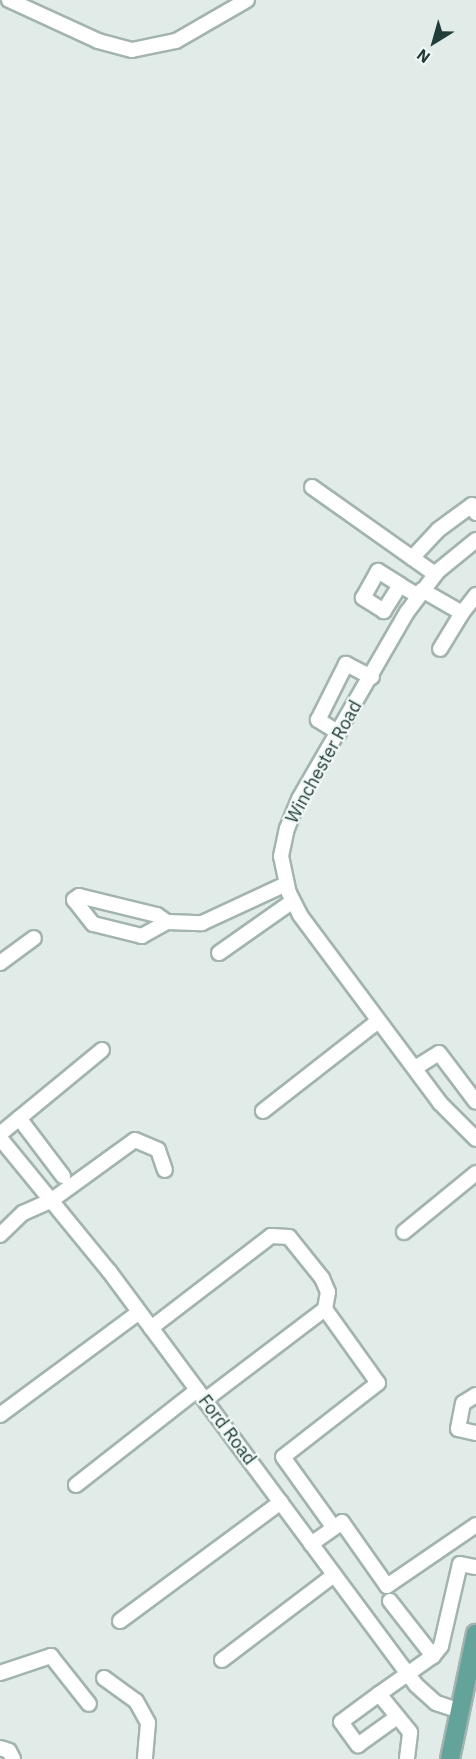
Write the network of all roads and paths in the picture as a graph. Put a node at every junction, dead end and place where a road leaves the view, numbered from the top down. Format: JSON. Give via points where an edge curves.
{"nodes":[{"id":1,"x":9,"y":0,"type":"edge"},
{"id":2,"x":43,"y":0,"type":"edge"},
{"id":3,"x":247,"y":0,"type":"edge"},
{"id":4,"x":36,"y":13,"type":"junction"},
{"id":5,"x":312,"y":487,"type":"dead end"},
{"id":6,"x":476,"y":513,"type":"edge"},
{"id":7,"x":476,"y":540,"type":"edge"},
{"id":8,"x":412,"y":558,"type":"junction"},
{"id":9,"x":435,"y":574,"type":"junction"},
{"id":10,"x":400,"y":585,"type":"dead end"},
{"id":11,"x":420,"y":593,"type":"junction"},
{"id":12,"x":476,"y":596,"type":"edge"},
{"id":13,"x":462,"y":613,"type":"junction"},
{"id":14,"x":440,"y":648,"type":"dead end"},
{"id":15,"x":372,"y":677,"type":"junction"},
{"id":16,"x":339,"y":732,"type":"junction"},
{"id":17,"x":286,"y":884,"type":"junction"},
{"id":18,"x":293,"y":901,"type":"junction"},
{"id":19,"x":167,"y":922,"type":"junction"},
{"id":20,"x":34,"y":938,"type":"dead end"},
{"id":21,"x":219,"y":953,"type":"dead end"},
{"id":22,"x":0,"y":963,"type":"edge"},
{"id":23,"x":378,"y":1021,"type":"junction"},
{"id":24,"x":102,"y":1050,"type":"dead end"},
{"id":25,"x":415,"y":1068,"type":"junction"},
{"id":26,"x":474,"y":1098,"type":"edge"},
{"id":27,"x":263,"y":1111,"type":"dead end"},
{"id":28,"x":19,"y":1118,"type":"junction"},
{"id":29,"x":0,"y":1136,"type":"edge"},
{"id":30,"x":476,"y":1139,"type":"edge"},
{"id":31,"x":165,"y":1170,"type":"dead end"},
{"id":32,"x":476,"y":1173,"type":"edge"},
{"id":33,"x":63,"y":1176,"type":"dead end"},
{"id":34,"x":52,"y":1200,"type":"junction"},
{"id":35,"x":404,"y":1232,"type":"dead end"},
{"id":36,"x":0,"y":1235,"type":"edge"},
{"id":37,"x":325,"y":1309,"type":"junction"},
{"id":38,"x":139,"y":1312,"type":"junction"},
{"id":39,"x":151,"y":1328,"type":"junction"},
{"id":40,"x":201,"y":1395,"type":"junction"},
{"id":41,"x":476,"y":1395,"type":"edge"},
{"id":42,"x":0,"y":1415,"type":"edge"},
{"id":43,"x":476,"y":1433,"type":"edge"},
{"id":44,"x":76,"y":1485,"type":"dead end"},
{"id":45,"x":281,"y":1502,"type":"junction"},
{"id":46,"x":476,"y":1524,"type":"edge"},
{"id":47,"x":334,"y":1528,"type":"junction"},
{"id":48,"x":311,"y":1544,"type":"junction"},
{"id":49,"x":476,"y":1567,"type":"edge"},
{"id":50,"x":334,"y":1575,"type":"junction"},
{"id":51,"x":390,"y":1601,"type":"dead end"},
{"id":52,"x":120,"y":1621,"type":"dead end"},
{"id":53,"x":476,"y":1634,"type":"edge"},
{"id":54,"x":433,"y":1656,"type":"junction"},
{"id":55,"x":222,"y":1660,"type":"dead end"},
{"id":56,"x":0,"y":1673,"type":"edge"},
{"id":57,"x":407,"y":1673,"type":"junction"},
{"id":58,"x":104,"y":1678,"type":"dead end"},
{"id":59,"x":379,"y":1694,"type":"junction"},
{"id":60,"x":89,"y":1704,"type":"dead end"},
{"id":61,"x":460,"y":1711,"type":"junction"},
{"id":62,"x":398,"y":1717,"type":"junction"},
{"id":63,"x":0,"y":1748,"type":"edge"},
{"id":64,"x":407,"y":1758,"type":"edge"},
{"id":65,"x":13,"y":1759,"type":"edge"},
{"id":66,"x":145,"y":1759,"type":"edge"},
{"id":67,"x":450,"y":1759,"type":"edge"}],
"edges":[{"from":1,"to":4,"type":"street"},
{"from":2,"to":4,"type":"street"},
{"from":3,"to":4,"type":"street","via":[[176,41],[150,49],[108,44]]},
{"from":5,"to":8,"type":"street"},
{"from":6,"to":8,"type":"street","via":[[472,505],[438,530]]},
{"from":7,"to":9,"type":"street","name":"Winchester Road"},
{"from":8,"to":9,"type":"street"},
{"from":9,"to":11,"type":"street","name":"Winchester Road"},
{"from":10,"to":11,"type":"street"},
{"from":11,"to":13,"type":"street"},
{"from":11,"to":15,"type":"street","name":"Winchester Road"},
{"from":12,"to":13,"type":"street"},
{"from":13,"to":14,"type":"street"},
{"from":15,"to":16,"type":"street","name":"Winchester Road"},
{"from":15,"to":16,"type":"street","via":[[346,664],[318,720]]},
{"from":16,"to":17,"type":"street","name":"Winchester Road","via":[[287,828],[281,856]]},
{"from":17,"to":18,"type":"street","name":"Winchester Road"},
{"from":17,"to":19,"type":"street","via":[[202,923]]},
{"from":18,"to":21,"type":"street"},
{"from":18,"to":23,"type":"street","name":"Winchester Road"},
{"from":19,"to":19,"type":"street","via":[[157,915],[79,896],[74,900],[93,924],[142,936]]},
{"from":20,"to":22,"type":"street"},
{"from":23,"to":25,"type":"street","name":"Winchester Road"},
{"from":23,"to":27,"type":"street"},
{"from":24,"to":28,"type":"street"},
{"from":25,"to":26,"type":"street","via":[[439,1053]]},
{"from":25,"to":30,"type":"street","name":"Winchester Road","via":[[440,1103]]},
{"from":28,"to":29,"type":"street"},
{"from":28,"to":33,"type":"street"},
{"from":29,"to":34,"type":"street","name":"Ford Road"},
{"from":31,"to":34,"type":"street","via":[[158,1150],[135,1140]]},
{"from":32,"to":35,"type":"street"},
{"from":34,"to":36,"type":"street","via":[[23,1213]]},
{"from":34,"to":38,"type":"street","name":"Ford Road"},
{"from":37,"to":39,"type":"street","via":[[328,1292],[322,1278],[289,1237],[271,1236]]},
{"from":37,"to":40,"type":"street"},
{"from":37,"to":47,"type":"street","via":[[378,1383],[283,1457]]},
{"from":38,"to":39,"type":"street","name":"Ford Road"},
{"from":38,"to":42,"type":"street"},
{"from":39,"to":40,"type":"street","name":"Ford Road"},
{"from":40,"to":44,"type":"street"},
{"from":40,"to":45,"type":"street","name":"Ford Road"},
{"from":41,"to":43,"type":"street","via":[[463,1403],[458,1429]]},
{"from":45,"to":48,"type":"street","name":"Ford Road"},
{"from":45,"to":52,"type":"street"},
{"from":46,"to":47,"type":"street","via":[[387,1586],[342,1522]]},
{"from":47,"to":48,"type":"street"},
{"from":48,"to":50,"type":"street","name":"Ford Road"},
{"from":49,"to":54,"type":"street","via":[[460,1564],[441,1646]]},
{"from":50,"to":55,"type":"street"},
{"from":50,"to":57,"type":"street","name":"Ford Road"},
{"from":51,"to":54,"type":"street"},
{"from":53,"to":61,"type":"main road"},
{"from":54,"to":57,"type":"street"},
{"from":56,"to":60,"type":"street","via":[[51,1656]]},
{"from":57,"to":59,"type":"street"},
{"from":57,"to":61,"type":"street","name":"Ford Road","via":[[436,1702]]},
{"from":58,"to":66,"type":"street","via":[[136,1701],[148,1723]]},
{"from":59,"to":62,"type":"street"},
{"from":59,"to":62,"type":"street","via":[[341,1722],[358,1745]]},
{"from":61,"to":67,"type":"main road"},
{"from":62,"to":64,"type":"street","via":[[410,1732]]},
{"from":63,"to":65,"type":"street","via":[[9,1751]]}]}
